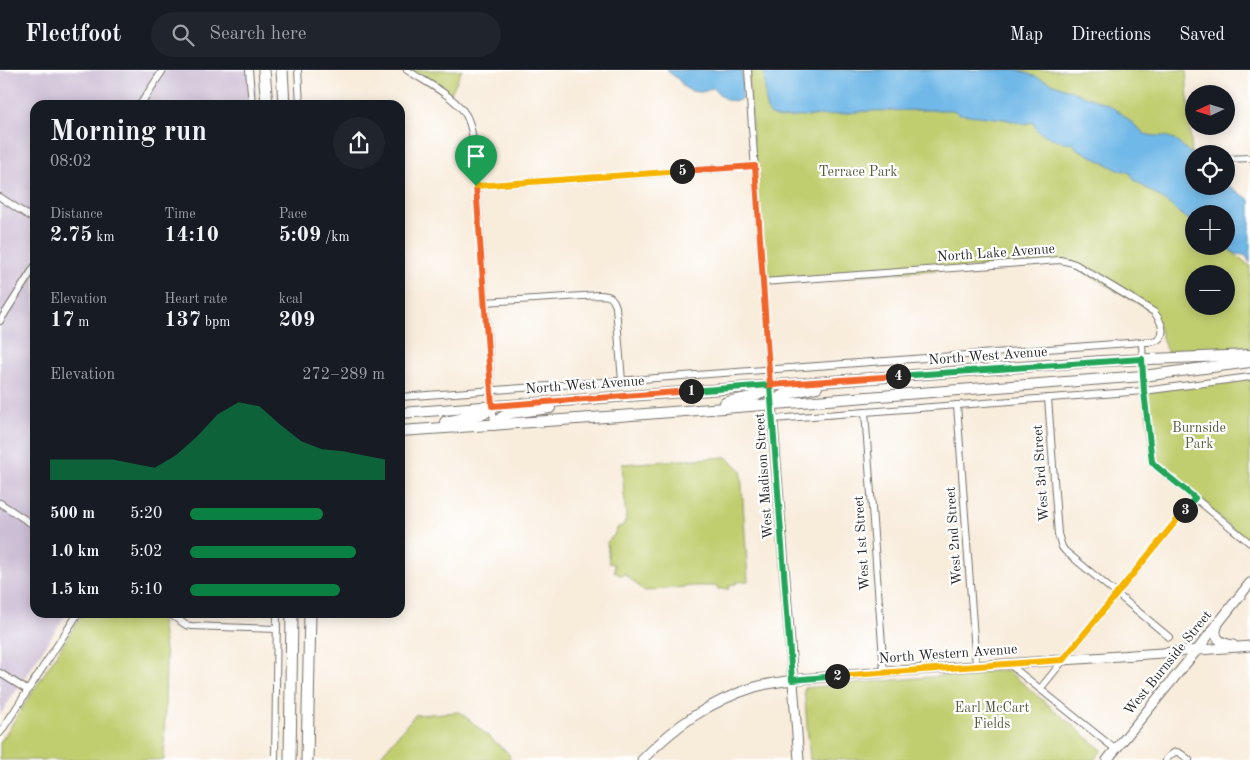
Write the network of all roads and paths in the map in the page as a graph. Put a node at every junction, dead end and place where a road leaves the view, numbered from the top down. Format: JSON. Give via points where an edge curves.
{"nodes":[{"id":1,"x":163,"y":70,"type":"edge"},
{"id":2,"x":249,"y":70,"type":"edge"},
{"id":3,"x":264,"y":70,"type":"edge"},
{"id":4,"x":282,"y":70,"type":"edge"},
{"id":5,"x":298,"y":70,"type":"edge"},
{"id":6,"x":407,"y":70,"type":"edge"},
{"id":7,"x":748,"y":70,"type":"edge"},
{"id":8,"x":143,"y":100,"type":"edge"},
{"id":9,"x":252,"y":100,"type":"edge"},
{"id":10,"x":267,"y":100,"type":"edge"},
{"id":11,"x":284,"y":100,"type":"edge"},
{"id":12,"x":300,"y":100,"type":"edge"},
{"id":13,"x":1250,"y":158,"type":"edge"},
{"id":14,"x":1235,"y":159,"type":"edge"},
{"id":15,"x":755,"y":166,"type":"junction"},
{"id":16,"x":476,"y":186,"type":"junction"},
{"id":17,"x":0,"y":197,"type":"edge"},
{"id":18,"x":30,"y":217,"type":"edge"},
{"id":19,"x":30,"y":274,"type":"edge"},
{"id":20,"x":763,"y":282,"type":"junction"},
{"id":21,"x":485,"y":302,"type":"junction"},
{"id":22,"x":0,"y":321,"type":"edge"},
{"id":23,"x":1142,"y":342,"type":"junction"},
{"id":24,"x":1250,"y":354,"type":"edge"},
{"id":25,"x":1142,"y":359,"type":"junction"},
{"id":26,"x":1250,"y":362,"type":"edge"},
{"id":27,"x":769,"y":370,"type":"junction"},
{"id":28,"x":1143,"y":376,"type":"junction"},
{"id":29,"x":1250,"y":377,"type":"edge"},
{"id":30,"x":622,"y":381,"type":"junction"},
{"id":31,"x":832,"y":381,"type":"junction"},
{"id":32,"x":770,"y":385,"type":"junction"},
{"id":33,"x":491,"y":390,"type":"junction"},
{"id":34,"x":1144,"y":391,"type":"junction"},
{"id":35,"x":405,"y":397,"type":"edge"},
{"id":36,"x":1048,"y":398,"type":"junction"},
{"id":37,"x":590,"y":399,"type":"junction"},
{"id":38,"x":772,"y":404,"type":"junction"},
{"id":39,"x":957,"y":405,"type":"junction"},
{"id":40,"x":492,"y":406,"type":"junction"},
{"id":41,"x":707,"y":409,"type":"junction"},
{"id":42,"x":865,"y":412,"type":"junction"},
{"id":43,"x":405,"y":413,"type":"edge"},
{"id":44,"x":773,"y":419,"type":"junction"},
{"id":45,"x":494,"y":424,"type":"junction"},
{"id":46,"x":425,"y":429,"type":"junction"},
{"id":47,"x":405,"y":431,"type":"edge"},
{"id":48,"x":1195,"y":498,"type":"junction"},
{"id":49,"x":0,"y":503,"type":"edge"},
{"id":50,"x":30,"y":523,"type":"edge"},
{"id":51,"x":1250,"y":543,"type":"edge"},
{"id":52,"x":1250,"y":583,"type":"edge"},
{"id":53,"x":1117,"y":593,"type":"junction"},
{"id":54,"x":75,"y":618,"type":"edge"},
{"id":55,"x":176,"y":618,"type":"edge"},
{"id":56,"x":182,"y":618,"type":"edge"},
{"id":57,"x":277,"y":618,"type":"edge"},
{"id":58,"x":292,"y":618,"type":"edge"},
{"id":59,"x":310,"y":618,"type":"edge"},
{"id":60,"x":1220,"y":620,"type":"junction"},
{"id":61,"x":182,"y":622,"type":"junction"},
{"id":62,"x":277,"y":629,"type":"junction"},
{"id":63,"x":1169,"y":637,"type":"dead end"},
{"id":64,"x":1248,"y":647,"type":"edge"},
{"id":65,"x":1197,"y":650,"type":"junction"},
{"id":66,"x":1063,"y":660,"type":"junction"},
{"id":67,"x":1009,"y":664,"type":"junction"},
{"id":68,"x":976,"y":666,"type":"junction"},
{"id":69,"x":0,"y":672,"type":"edge"},
{"id":70,"x":884,"y":672,"type":"junction"},
{"id":71,"x":792,"y":680,"type":"junction"},
{"id":72,"x":1040,"y":689,"type":"junction"},
{"id":73,"x":27,"y":690,"type":"junction"},
{"id":74,"x":0,"y":733,"type":"edge"},
{"id":75,"x":1115,"y":750,"type":"junction"},
{"id":76,"x":275,"y":760,"type":"edge"},
{"id":77,"x":290,"y":760,"type":"edge"},
{"id":78,"x":308,"y":760,"type":"edge"},
{"id":79,"x":642,"y":760,"type":"edge"},
{"id":80,"x":799,"y":760,"type":"edge"},
{"id":81,"x":1107,"y":760,"type":"edge"},
{"id":82,"x":1166,"y":760,"type":"edge"},
{"id":83,"x":1189,"y":760,"type":"edge"}],
"edges":[{"from":1,"to":8,"type":"street"},
{"from":2,"to":9,"type":"street"},
{"from":3,"to":10,"type":"highway"},
{"from":4,"to":11,"type":"highway"},
{"from":5,"to":12,"type":"street"},
{"from":6,"to":16,"type":"street","via":[[450,97],[465,114],[473,141]]},
{"from":7,"to":15,"type":"street","name":"West Madison Street"},
{"from":13,"to":14,"type":"street"},
{"from":15,"to":16,"type":"street"},
{"from":15,"to":20,"type":"street","name":"West Madison Street"},
{"from":16,"to":21,"type":"street"},
{"from":17,"to":18,"type":"street"},
{"from":19,"to":22,"type":"street"},
{"from":20,"to":23,"type":"street","name":"North Lake Avenue","via":[[1064,260],[1154,312],[1160,321],[1160,338]]},
{"from":20,"to":27,"type":"street","name":"West Madison Street"},
{"from":21,"to":30,"type":"street","via":[[599,295],[612,298],[616,307]]},
{"from":21,"to":33,"type":"street"},
{"from":23,"to":25,"type":"street"},
{"from":23,"to":27,"type":"street","name":"North West Avenue"},
{"from":24,"to":25,"type":"main road","name":"North West Avenue"},
{"from":25,"to":28,"type":"street"},
{"from":25,"to":31,"type":"main road","name":"North West Avenue"},
{"from":26,"to":28,"type":"main road"},
{"from":27,"to":30,"type":"street","name":"North West Avenue"},
{"from":27,"to":32,"type":"street","name":"West Madison Street"},
{"from":28,"to":34,"type":"street"},
{"from":28,"to":38,"type":"main road"},
{"from":29,"to":34,"type":"street"},
{"from":30,"to":33,"type":"street","name":"North West Avenue"},
{"from":31,"to":32,"type":"main road","name":"North West Avenue"},
{"from":31,"to":38,"type":"main road","via":[[783,395]]},
{"from":32,"to":37,"type":"main road","name":"North West Avenue"},
{"from":32,"to":38,"type":"street","name":"West Madison Street"},
{"from":32,"to":41,"type":"main road","via":[[760,394]]},
{"from":33,"to":35,"type":"street","name":"North West Avenue"},
{"from":33,"to":40,"type":"street"},
{"from":34,"to":36,"type":"street"},
{"from":34,"to":48,"type":"street","via":[[1152,462]]},
{"from":36,"to":39,"type":"street"},
{"from":36,"to":53,"type":"street","name":"West 3rd Street","via":[[1058,534],[1062,547]]},
{"from":37,"to":40,"type":"main road","name":"North West Avenue"},
{"from":37,"to":45,"type":"main road","via":[[511,413]]},
{"from":38,"to":41,"type":"main road"},
{"from":38,"to":44,"type":"street","name":"West Madison Street"},
{"from":39,"to":42,"type":"street"},
{"from":39,"to":68,"type":"street","name":"West 2nd Street"},
{"from":40,"to":43,"type":"main road","name":"North West Avenue"},
{"from":40,"to":45,"type":"street"},
{"from":40,"to":46,"type":"main road","via":[[481,415]]},
{"from":41,"to":45,"type":"main road"},
{"from":42,"to":44,"type":"street"},
{"from":42,"to":70,"type":"street","name":"West 1st Street"},
{"from":44,"to":71,"type":"street","name":"West Madison Street"},
{"from":45,"to":46,"type":"main road"},
{"from":46,"to":47,"type":"main road"},
{"from":48,"to":51,"type":"street"},
{"from":48,"to":53,"type":"street"},
{"from":49,"to":50,"type":"street"},
{"from":52,"to":60,"type":"street","name":"West Burnside Street"},
{"from":53,"to":63,"type":"street"},
{"from":53,"to":66,"type":"street"},
{"from":54,"to":73,"type":"street"},
{"from":55,"to":61,"type":"street"},
{"from":56,"to":61,"type":"street"},
{"from":57,"to":62,"type":"street"},
{"from":58,"to":77,"type":"highway"},
{"from":59,"to":78,"type":"highway"},
{"from":60,"to":64,"type":"street","via":[[1216,631],[1218,640]]},
{"from":60,"to":65,"type":"street","name":"West Burnside Street"},
{"from":61,"to":62,"type":"street","via":[[191,626]]},
{"from":62,"to":76,"type":"street"},
{"from":64,"to":65,"type":"street","name":"North Western Avenue"},
{"from":65,"to":66,"type":"street","name":"North Western Avenue"},
{"from":65,"to":75,"type":"street","name":"West Burnside Street"},
{"from":66,"to":67,"type":"street","name":"North Western Avenue"},
{"from":66,"to":72,"type":"street"},
{"from":67,"to":68,"type":"street","name":"North Western Avenue"},
{"from":67,"to":72,"type":"street"},
{"from":68,"to":70,"type":"street","name":"North Western Avenue"},
{"from":69,"to":73,"type":"street"},
{"from":70,"to":71,"type":"street","name":"North Western Avenue"},
{"from":71,"to":79,"type":"street","name":"North Western Avenue","via":[[754,688],[710,706],[678,727]]},
{"from":71,"to":80,"type":"street","name":"West Madison Street"},
{"from":72,"to":75,"type":"street"},
{"from":73,"to":74,"type":"street"},
{"from":75,"to":81,"type":"street","name":"West Burnside Street"},
{"from":82,"to":83,"type":"street","via":[[1176,752]]}]}
